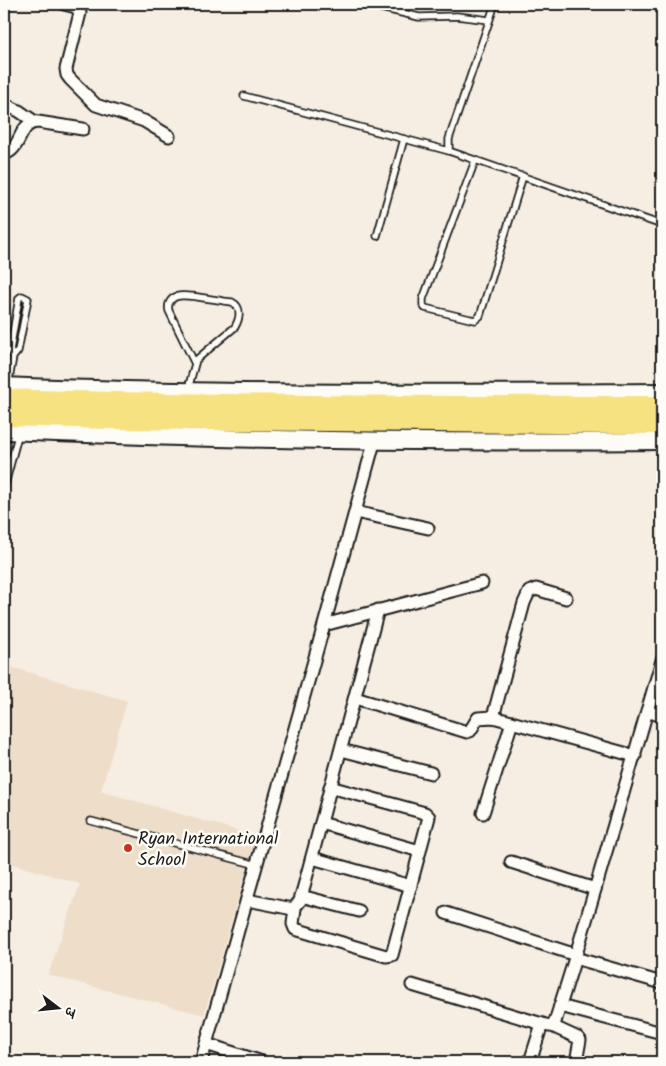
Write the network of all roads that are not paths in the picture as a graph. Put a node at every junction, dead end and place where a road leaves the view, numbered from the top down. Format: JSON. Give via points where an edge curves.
{"nodes":[{"id":1,"x":64,"y":4,"type":"edge"},
{"id":2,"x":364,"y":4,"type":"edge"},
{"id":3,"x":495,"y":4,"type":"edge"},
{"id":4,"x":654,"y":4,"type":"edge"},
{"id":5,"x":662,"y":7,"type":"edge"},
{"id":6,"x":489,"y":20,"type":"junction"},
{"id":7,"x":244,"y":96,"type":"dead end"},
{"id":8,"x":4,"y":104,"type":"edge"},
{"id":9,"x":34,"y":122,"type":"junction"},
{"id":10,"x":83,"y":129,"type":"dead end"},
{"id":11,"x":169,"y":136,"type":"dead end"},
{"id":12,"x":404,"y":139,"type":"junction"},
{"id":13,"x":449,"y":151,"type":"junction"},
{"id":14,"x":4,"y":154,"type":"edge"},
{"id":15,"x":475,"y":161,"type":"junction"},
{"id":16,"x":523,"y":176,"type":"junction"},
{"id":17,"x":662,"y":225,"type":"edge"},
{"id":18,"x":377,"y":236,"type":"dead end"},
{"id":19,"x":14,"y":357,"type":"junction"},
{"id":20,"x":194,"y":362,"type":"junction"},
{"id":21,"x":5,"y":390,"type":"edge"},
{"id":22,"x":187,"y":391,"type":"junction"},
{"id":23,"x":662,"y":392,"type":"edge"},
{"id":24,"x":662,"y":406,"type":"edge"},
{"id":25,"x":4,"y":416,"type":"edge"},
{"id":26,"x":662,"y":424,"type":"edge"},
{"id":27,"x":11,"y":431,"type":"edge"},
{"id":28,"x":375,"y":439,"type":"junction"},
{"id":29,"x":662,"y":441,"type":"edge"},
{"id":30,"x":4,"y":488,"type":"edge"},
{"id":31,"x":355,"y":512,"type":"junction"},
{"id":32,"x":428,"y":528,"type":"dead end"},
{"id":33,"x":482,"y":583,"type":"dead end"},
{"id":34,"x":566,"y":598,"type":"dead end"},
{"id":35,"x":378,"y":610,"type":"junction"},
{"id":36,"x":324,"y":625,"type":"junction"},
{"id":37,"x":662,"y":660,"type":"edge"},
{"id":38,"x":355,"y":698,"type":"junction"},
{"id":39,"x":647,"y":712,"type":"junction"},
{"id":40,"x":662,"y":716,"type":"edge"},
{"id":41,"x":492,"y":717,"type":"junction"},
{"id":42,"x":512,"y":722,"type":"junction"},
{"id":43,"x":341,"y":750,"type":"junction"},
{"id":44,"x":635,"y":756,"type":"junction"},
{"id":45,"x":431,"y":773,"type":"dead end"},
{"id":46,"x":330,"y":787,"type":"junction"},
{"id":47,"x":483,"y":813,"type":"dead end"},
{"id":48,"x":91,"y":821,"type":"dead end"},
{"id":49,"x":321,"y":823,"type":"junction"},
{"id":50,"x":420,"y":851,"type":"junction"},
{"id":51,"x":312,"y":858,"type":"junction"},
{"id":52,"x":511,"y":862,"type":"dead end"},
{"id":53,"x":257,"y":866,"type":"junction"},
{"id":54,"x":411,"y":886,"type":"junction"},
{"id":55,"x":595,"y":889,"type":"junction"},
{"id":56,"x":302,"y":896,"type":"junction"},
{"id":57,"x":247,"y":900,"type":"junction"},
{"id":58,"x":295,"y":908,"type":"junction"},
{"id":59,"x":359,"y":912,"type":"dead end"},
{"id":60,"x":446,"y":913,"type":"dead end"},
{"id":61,"x":576,"y":956,"type":"junction"},
{"id":62,"x":662,"y":983,"type":"edge"},
{"id":63,"x":412,"y":985,"type":"dead end"},
{"id":64,"x":560,"y":1006,"type":"junction"},
{"id":65,"x":547,"y":1025,"type":"junction"},
{"id":66,"x":662,"y":1033,"type":"edge"},
{"id":67,"x":206,"y":1044,"type":"junction"},
{"id":68,"x":201,"y":1062,"type":"edge"},
{"id":69,"x":262,"y":1062,"type":"edge"},
{"id":70,"x":530,"y":1062,"type":"edge"},
{"id":71,"x":576,"y":1062,"type":"edge"}],
"edges":[{"from":1,"to":11,"type":"street","via":[[73,6],[80,13],[66,68],[70,79],[96,105],[144,121]]},
{"from":2,"to":6,"type":"lane","via":[[419,17],[456,16]]},
{"from":3,"to":6,"type":"lane"},
{"from":4,"to":5,"type":"lane"},
{"from":6,"to":13,"type":"lane","via":[[449,139]]},
{"from":7,"to":12,"type":"lane"},
{"from":8,"to":9,"type":"street"},
{"from":9,"to":10,"type":"street"},
{"from":9,"to":14,"type":"street","via":[[26,126],[12,151]]},
{"from":12,"to":13,"type":"lane"},
{"from":12,"to":18,"type":"lane"},
{"from":13,"to":15,"type":"lane"},
{"from":15,"to":16,"type":"lane"},
{"from":15,"to":16,"type":"lane","via":[[423,298],[425,308],[475,320],[480,316]]},
{"from":16,"to":17,"type":"lane"},
{"from":19,"to":19,"type":"lane","via":[[10,350],[20,298],[24,296],[28,300]]},
{"from":19,"to":21,"type":"lane"},
{"from":20,"to":20,"type":"lane","via":[[235,327],[239,318],[236,304],[179,296],[168,304]]},
{"from":20,"to":22,"type":"lane"},
{"from":21,"to":22,"type":"main road"},
{"from":21,"to":24,"type":"highway","via":[[107,402]]},
{"from":22,"to":23,"type":"main road"},
{"from":25,"to":26,"type":"highway","via":[[109,420]]},
{"from":27,"to":28,"type":"main road","via":[[173,438]]},
{"from":27,"to":30,"type":"lane"},
{"from":28,"to":29,"type":"main road"},
{"from":28,"to":31,"type":"street"},
{"from":31,"to":32,"type":"street"},
{"from":31,"to":36,"type":"street"},
{"from":33,"to":35,"type":"street"},
{"from":34,"to":41,"type":"street","via":[[536,589],[529,592]]},
{"from":35,"to":36,"type":"street"},
{"from":35,"to":38,"type":"street"},
{"from":36,"to":53,"type":"street"},
{"from":37,"to":39,"type":"street"},
{"from":38,"to":41,"type":"street","via":[[467,732],[478,718]]},
{"from":38,"to":43,"type":"street"},
{"from":39,"to":40,"type":"street"},
{"from":39,"to":44,"type":"street"},
{"from":41,"to":42,"type":"street"},
{"from":42,"to":44,"type":"street"},
{"from":42,"to":47,"type":"street"},
{"from":43,"to":45,"type":"street"},
{"from":43,"to":46,"type":"street"},
{"from":44,"to":55,"type":"street"},
{"from":46,"to":49,"type":"street"},
{"from":46,"to":50,"type":"street","via":[[428,815]]},
{"from":48,"to":53,"type":"lane"},
{"from":49,"to":50,"type":"street"},
{"from":49,"to":51,"type":"street"},
{"from":50,"to":54,"type":"street"},
{"from":51,"to":54,"type":"street"},
{"from":51,"to":56,"type":"street"},
{"from":52,"to":55,"type":"street"},
{"from":53,"to":57,"type":"street"},
{"from":54,"to":58,"type":"street","via":[[392,954],[388,957],[295,929]]},
{"from":55,"to":61,"type":"street"},
{"from":56,"to":58,"type":"street"},
{"from":56,"to":59,"type":"street"},
{"from":57,"to":58,"type":"street"},
{"from":57,"to":67,"type":"street"},
{"from":60,"to":61,"type":"street"},
{"from":61,"to":62,"type":"street"},
{"from":61,"to":64,"type":"street"},
{"from":63,"to":65,"type":"street"},
{"from":64,"to":65,"type":"street","via":[[557,1019]]},
{"from":64,"to":66,"type":"street"},
{"from":65,"to":70,"type":"street"},
{"from":65,"to":71,"type":"street","via":[[580,1040]]},
{"from":67,"to":68,"type":"street"},
{"from":67,"to":69,"type":"street"}]}
